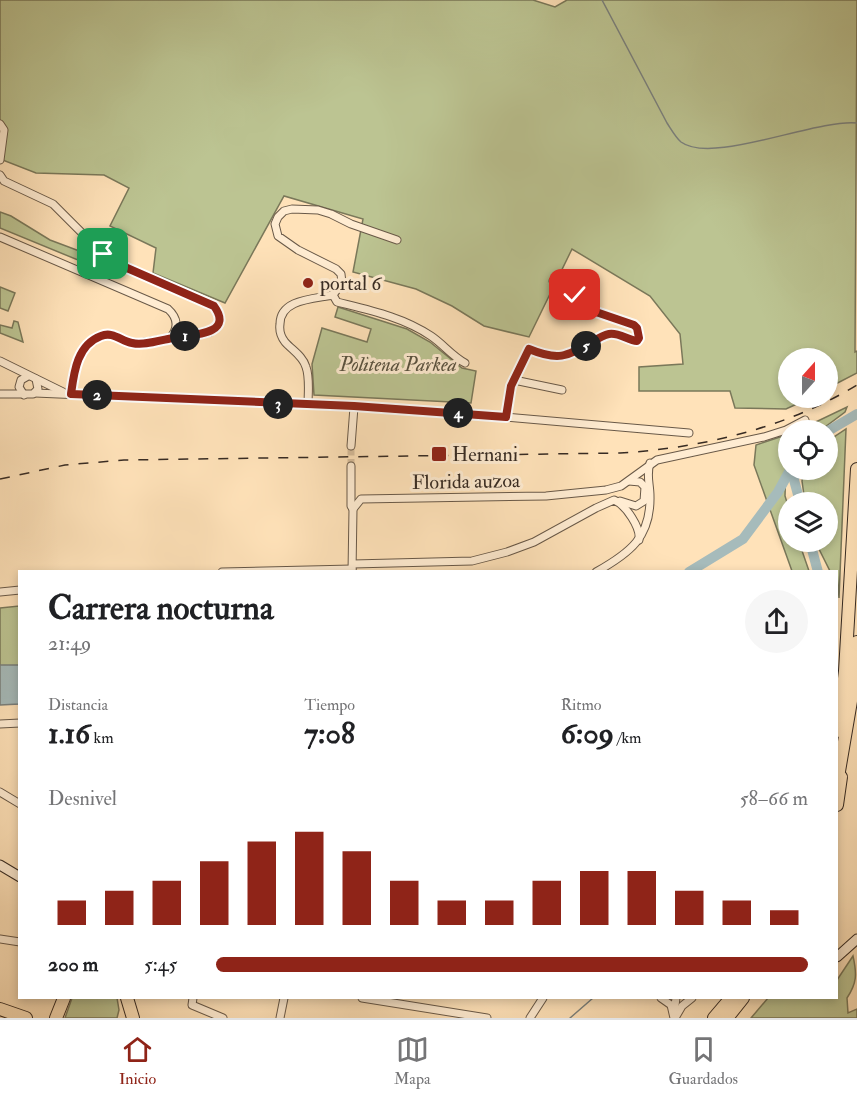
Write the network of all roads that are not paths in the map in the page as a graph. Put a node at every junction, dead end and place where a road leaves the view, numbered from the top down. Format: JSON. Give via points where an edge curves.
{"nodes":[{"id":1,"x":0,"y":124,"type":"edge"},
{"id":2,"x":0,"y":160,"type":"edge"},
{"id":3,"x":0,"y":175,"type":"edge"},
{"id":4,"x":0,"y":237,"type":"edge"},
{"id":5,"x":397,"y":240,"type":"dead end"},
{"id":6,"x":553,"y":281,"type":"dead end"},
{"id":7,"x":333,"y":295,"type":"junction"},
{"id":8,"x":170,"y":338,"type":"junction"},
{"id":9,"x":0,"y":361,"type":"edge"},
{"id":10,"x":465,"y":363,"type":"dead end"},
{"id":11,"x":36,"y":380,"type":"junction"},
{"id":12,"x":514,"y":380,"type":"junction"},
{"id":13,"x":23,"y":381,"type":"junction"},
{"id":14,"x":562,"y":390,"type":"dead end"},
{"id":15,"x":35,"y":393,"type":"junction"},
{"id":16,"x":0,"y":394,"type":"edge"},
{"id":17,"x":10,"y":394,"type":"junction"},
{"id":18,"x":71,"y":394,"type":"junction"},
{"id":19,"x":24,"y":395,"type":"junction"},
{"id":20,"x":308,"y":405,"type":"junction"},
{"id":21,"x":353,"y":410,"type":"junction"},
{"id":22,"x":506,"y":417,"type":"junction"},
{"id":23,"x":689,"y":433,"type":"dead end"},
{"id":24,"x":778,"y":433,"type":"edge"},
{"id":25,"x":351,"y":446,"type":"tunnel mouth"},
{"id":26,"x":650,"y":463,"type":"junction"},
{"id":27,"x":351,"y":466,"type":"tunnel mouth"},
{"id":28,"x":857,"y":468,"type":"edge"},
{"id":29,"x":639,"y":474,"type":"junction"},
{"id":30,"x":628,"y":481,"type":"junction"},
{"id":31,"x":639,"y":482,"type":"junction"},
{"id":32,"x":648,"y":482,"type":"junction"},
{"id":33,"x":351,"y":488,"type":"junction"},
{"id":34,"x":361,"y":499,"type":"junction"},
{"id":35,"x":614,"y":500,"type":"junction"},
{"id":36,"x":353,"y":509,"type":"junction"},
{"id":37,"x":639,"y":540,"type":"junction"},
{"id":38,"x":472,"y":561,"type":"junction"},
{"id":39,"x":352,"y":568,"type":"edge"},
{"id":40,"x":296,"y":570,"type":"edge"},
{"id":41,"x":473,"y":570,"type":"edge"},
{"id":42,"x":599,"y":570,"type":"edge"},
{"id":43,"x":18,"y":590,"type":"edge"},
{"id":44,"x":0,"y":592,"type":"edge"},
{"id":45,"x":857,"y":642,"type":"edge"},
{"id":46,"x":838,"y":720,"type":"edge"},
{"id":47,"x":18,"y":723,"type":"edge"},
{"id":48,"x":0,"y":724,"type":"edge"},
{"id":49,"x":842,"y":734,"type":"edge"},
{"id":50,"x":842,"y":760,"type":"junction"},
{"id":51,"x":838,"y":778,"type":"edge"},
{"id":52,"x":0,"y":792,"type":"edge"},
{"id":53,"x":838,"y":800,"type":"edge"},
{"id":54,"x":18,"y":803,"type":"edge"},
{"id":55,"x":0,"y":865,"type":"edge"},
{"id":56,"x":18,"y":876,"type":"edge"},
{"id":57,"x":0,"y":939,"type":"edge"},
{"id":58,"x":857,"y":939,"type":"edge"},
{"id":59,"x":18,"y":942,"type":"edge"},
{"id":60,"x":848,"y":946,"type":"junction"},
{"id":61,"x":838,"y":951,"type":"edge"},
{"id":62,"x":838,"y":956,"type":"edge"},
{"id":63,"x":64,"y":999,"type":"edge"},
{"id":64,"x":122,"y":999,"type":"edge"},
{"id":65,"x":127,"y":999,"type":"edge"},
{"id":66,"x":193,"y":999,"type":"edge"},
{"id":67,"x":284,"y":999,"type":"edge"},
{"id":68,"x":542,"y":999,"type":"edge"},
{"id":69,"x":662,"y":999,"type":"edge"},
{"id":70,"x":676,"y":999,"type":"edge"},
{"id":71,"x":691,"y":999,"type":"edge"},
{"id":72,"x":391,"y":1000,"type":"edge"},
{"id":73,"x":405,"y":1001,"type":"edge"},
{"id":74,"x":735,"y":1001,"type":"edge"},
{"id":75,"x":0,"y":1011,"type":"edge"},
{"id":76,"x":675,"y":1017,"type":"edge"},
{"id":77,"x":13,"y":1018,"type":"edge"},
{"id":78,"x":26,"y":1018,"type":"edge"},
{"id":79,"x":56,"y":1018,"type":"edge"},
{"id":80,"x":122,"y":1018,"type":"edge"},
{"id":81,"x":133,"y":1018,"type":"edge"},
{"id":82,"x":223,"y":1018,"type":"edge"},
{"id":83,"x":280,"y":1018,"type":"edge"},
{"id":84,"x":487,"y":1018,"type":"edge"},
{"id":85,"x":530,"y":1018,"type":"edge"},
{"id":86,"x":714,"y":1018,"type":"edge"},
{"id":87,"x":727,"y":1018,"type":"edge"}],
"edges":[{"from":1,"to":2,"type":"street","via":[[4,130]]},
{"from":3,"to":8,"type":"street","via":[[3,181],[53,204],[111,261],[206,302],[218,311],[220,321],[211,332]]},
{"from":4,"to":8,"type":"street","via":[[168,309],[177,321]]},
{"from":5,"to":7,"type":"street","via":[[318,210],[284,211],[278,217],[275,231],[298,250],[341,274],[342,283]]},
{"from":6,"to":12,"type":"street","via":[[596,312],[634,325],[639,338],[633,341],[607,334],[556,357],[529,349]]},
{"from":7,"to":10,"type":"street","via":[[337,302],[415,327]]},
{"from":7,"to":20,"type":"street","via":[[291,305],[279,322],[283,339],[306,366]]},
{"from":8,"to":18,"type":"street","via":[[133,344],[110,334],[101,336],[80,355]]},
{"from":9,"to":13,"type":"street","via":[[16,369]]},
{"from":11,"to":13,"type":"street"},
{"from":11,"to":15,"type":"street","via":[[39,386]]},
{"from":11,"to":18,"type":"street"},
{"from":12,"to":14,"type":"street"},
{"from":12,"to":22,"type":"street"},
{"from":13,"to":17,"type":"street"},
{"from":13,"to":19,"type":"street"},
{"from":15,"to":18,"type":"street"},
{"from":15,"to":19,"type":"street"},
{"from":16,"to":17,"type":"street"},
{"from":17,"to":19,"type":"street"},
{"from":18,"to":20,"type":"street"},
{"from":20,"to":21,"type":"street"},
{"from":21,"to":22,"type":"street"},
{"from":21,"to":25,"type":"street"},
{"from":22,"to":23,"type":"street"},
{"from":24,"to":26,"type":"street"},
{"from":26,"to":29,"type":"street","name":"Florida auzoa"},
{"from":26,"to":32,"type":"street"},
{"from":27,"to":33,"type":"street"},
{"from":28,"to":46,"type":"highway"},
{"from":29,"to":30,"type":"street","name":"Florida auzoa"},
{"from":29,"to":31,"type":"street"},
{"from":29,"to":32,"type":"street"},
{"from":30,"to":31,"type":"street"},
{"from":30,"to":34,"type":"street","name":"Florida auzoa","via":[[617,488],[546,496]]},
{"from":31,"to":35,"type":"street","via":[[646,490],[642,503],[636,506]]},
{"from":32,"to":37,"type":"street","via":[[650,512]]},
{"from":33,"to":34,"type":"street"},
{"from":33,"to":36,"type":"street"},
{"from":34,"to":36,"type":"street"},
{"from":35,"to":37,"type":"street","via":[[622,505],[638,530]]},
{"from":35,"to":38,"type":"street","via":[[534,542]]},
{"from":36,"to":39,"type":"street"},
{"from":37,"to":42,"type":"street"},
{"from":38,"to":39,"type":"street"},
{"from":38,"to":41,"type":"street"},
{"from":39,"to":40,"type":"street"},
{"from":43,"to":44,"type":"street"},
{"from":45,"to":49,"type":"highway"},
{"from":46,"to":49,"type":"highway"},
{"from":47,"to":48,"type":"street"},
{"from":49,"to":50,"type":"highway"},
{"from":50,"to":51,"type":"highway"},
{"from":50,"to":53,"type":"highway"},
{"from":52,"to":54,"type":"street"},
{"from":55,"to":56,"type":"main road"},
{"from":57,"to":59,"type":"street"},
{"from":58,"to":60,"type":"main road"},
{"from":60,"to":61,"type":"main road"},
{"from":60,"to":62,"type":"main road"},
{"from":63,"to":79,"type":"highway"},
{"from":64,"to":80,"type":"highway"},
{"from":65,"to":81,"type":"highway"},
{"from":66,"to":82,"type":"street","via":[[192,1005]]},
{"from":67,"to":83,"type":"street"},
{"from":68,"to":85,"type":"street"},
{"from":69,"to":76,"type":"street"},
{"from":70,"to":76,"type":"street"},
{"from":71,"to":76,"type":"street"},
{"from":72,"to":73,"type":"street"},
{"from":73,"to":84,"type":"street"},
{"from":74,"to":86,"type":"highway"},
{"from":74,"to":87,"type":"highway"},
{"from":75,"to":77,"type":"highway"},
{"from":75,"to":78,"type":"highway"}]}
